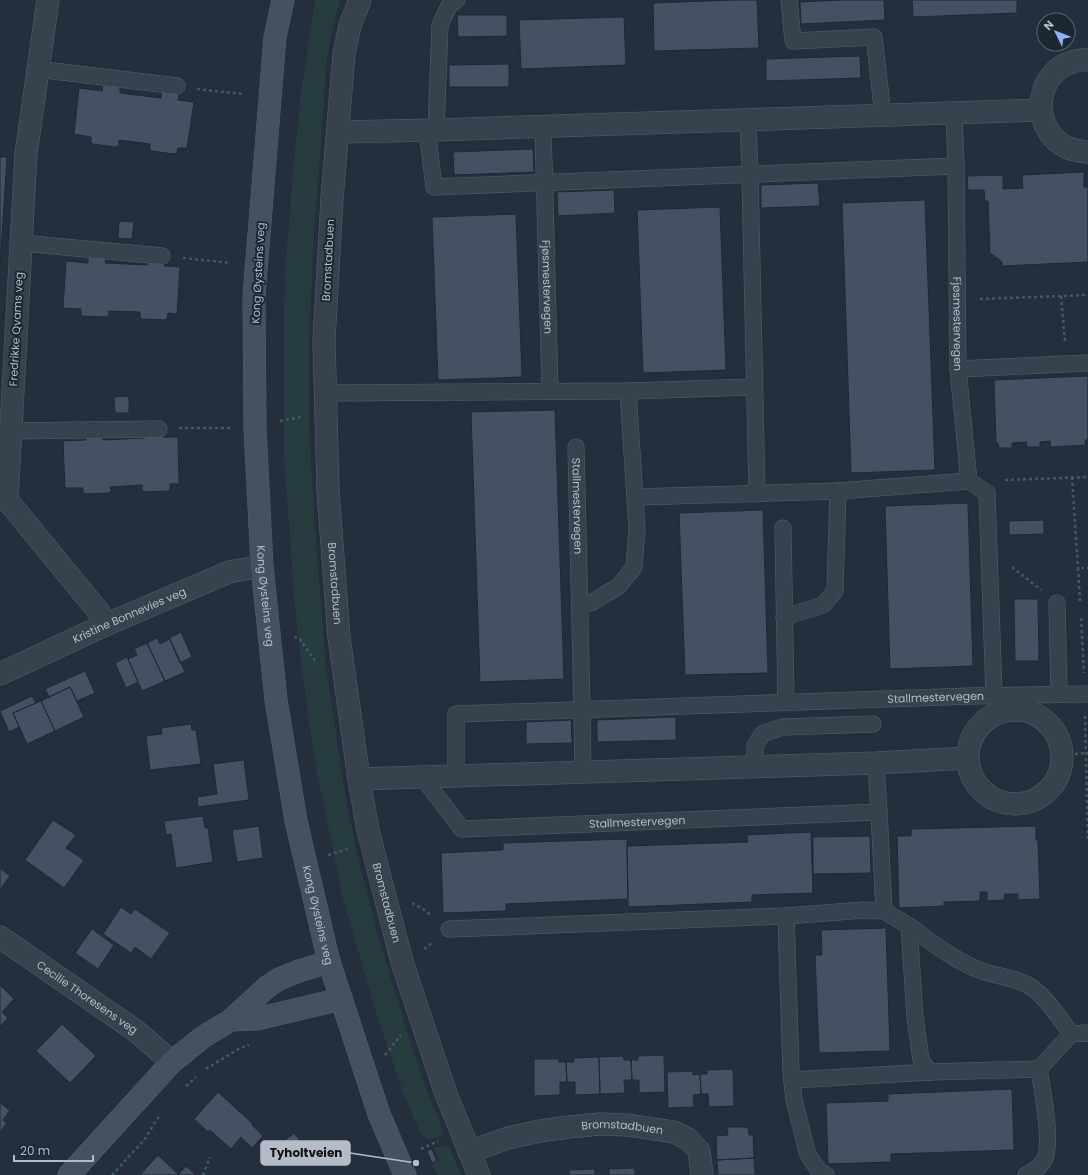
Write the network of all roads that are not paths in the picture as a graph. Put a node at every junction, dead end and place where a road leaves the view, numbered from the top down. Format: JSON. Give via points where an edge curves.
{"nodes":[{"id":1,"x":48,"y":0,"type":"edge"},
{"id":2,"x":282,"y":0,"type":"edge"},
{"id":3,"x":360,"y":0,"type":"edge"},
{"id":4,"x":457,"y":0,"type":"edge"},
{"id":5,"x":789,"y":0,"type":"edge"},
{"id":6,"x":1088,"y":60,"type":"edge"},
{"id":7,"x":37,"y":69,"type":"junction"},
{"id":8,"x":177,"y":86,"type":"road end"},
{"id":9,"x":1040,"y":110,"type":"junction"},
{"id":10,"x":954,"y":113,"type":"junction"},
{"id":11,"x":883,"y":115,"type":"junction"},
{"id":12,"x":748,"y":120,"type":"junction"},
{"id":13,"x":543,"y":127,"type":"junction"},
{"id":14,"x":432,"y":130,"type":"junction"},
{"id":15,"x":338,"y":132,"type":"junction"},
{"id":16,"x":1088,"y":152,"type":"edge"},
{"id":17,"x":956,"y":166,"type":"junction"},
{"id":18,"x":750,"y":175,"type":"junction"},
{"id":19,"x":545,"y":184,"type":"junction"},
{"id":20,"x":21,"y":243,"type":"junction"},
{"id":21,"x":162,"y":256,"type":"road end"},
{"id":22,"x":1088,"y":363,"type":"edge"},
{"id":23,"x":958,"y":369,"type":"junction"},
{"id":24,"x":754,"y":387,"type":"junction"},
{"id":25,"x":550,"y":391,"type":"junction"},
{"id":26,"x":628,"y":391,"type":"junction"},
{"id":27,"x":325,"y":393,"type":"junction"},
{"id":28,"x":159,"y":429,"type":"road end"},
{"id":29,"x":10,"y":431,"type":"junction"},
{"id":30,"x":576,"y":446,"type":"dead end"},
{"id":31,"x":969,"y":481,"type":"junction"},
{"id":32,"x":838,"y":491,"type":"junction"},
{"id":33,"x":757,"y":494,"type":"junction"},
{"id":34,"x":635,"y":498,"type":"junction"},
{"id":35,"x":3,"y":500,"type":"edge"},
{"id":36,"x":783,"y":528,"type":"dead end"},
{"id":37,"x":262,"y":566,"type":"junction"},
{"id":38,"x":1057,"y":603,"type":"road end"},
{"id":39,"x":580,"y":605,"type":"junction"},
{"id":40,"x":784,"y":617,"type":"junction"},
{"id":41,"x":105,"y":625,"type":"junction"},
{"id":42,"x":0,"y":674,"type":"edge"},
{"id":43,"x":1059,"y":694,"type":"junction"},
{"id":44,"x":1085,"y":694,"type":"dead end"},
{"id":45,"x":994,"y":695,"type":"junction"},
{"id":46,"x":786,"y":702,"type":"junction"},
{"id":47,"x":582,"y":709,"type":"junction"},
{"id":48,"x":872,"y":724,"type":"dead end"},
{"id":49,"x":968,"y":758,"type":"junction"},
{"id":50,"x":876,"y":763,"type":"junction"},
{"id":51,"x":755,"y":766,"type":"junction"},
{"id":52,"x":583,"y":772,"type":"junction"},
{"id":53,"x":456,"y":776,"type":"junction"},
{"id":54,"x":422,"y":777,"type":"junction"},
{"id":55,"x":359,"y":779,"type":"junction"},
{"id":56,"x":879,"y":812,"type":"junction"},
{"id":57,"x":884,"y":911,"type":"junction"},
{"id":58,"x":786,"y":916,"type":"junction"},
{"id":59,"x":909,"y":926,"type":"junction"},
{"id":60,"x":449,"y":929,"type":"road end"},
{"id":61,"x":0,"y":937,"type":"edge"},
{"id":62,"x":329,"y":962,"type":"junction"},
{"id":63,"x":341,"y":999,"type":"junction"},
{"id":64,"x":230,"y":1020,"type":"junction"},
{"id":65,"x":1088,"y":1033,"type":"edge"},
{"id":66,"x":1071,"y":1034,"type":"junction"},
{"id":67,"x":172,"y":1062,"type":"junction"},
{"id":68,"x":1039,"y":1070,"type":"junction"},
{"id":69,"x":930,"y":1072,"type":"junction"},
{"id":70,"x":792,"y":1080,"type":"junction"},
{"id":71,"x":469,"y":1152,"type":"junction"},
{"id":72,"x":69,"y":1175,"type":"edge"},
{"id":73,"x":405,"y":1175,"type":"edge"},
{"id":74,"x":479,"y":1175,"type":"edge"},
{"id":75,"x":702,"y":1175,"type":"edge"},
{"id":76,"x":826,"y":1175,"type":"edge"},
{"id":77,"x":1026,"y":1175,"type":"edge"}],
"edges":[{"from":1,"to":7,"type":"street","name":"Fredrikke Qvams veg"},
{"from":2,"to":37,"type":"main road","name":"Kong Øysteins veg","via":[[275,37],[254,296],[255,428]]},
{"from":3,"to":15,"type":"street","name":"Bromstadbuen","via":[[350,25],[344,54]]},
{"from":4,"to":14,"type":"lane","via":[[449,6],[440,25]]},
{"from":5,"to":11,"type":"lane","via":[[794,42],[874,37]]},
{"from":6,"to":9,"type":"street","via":[[1070,62],[1057,70],[1047,81],[1041,95]]},
{"from":7,"to":8,"type":"lane"},
{"from":7,"to":20,"type":"street","name":"Fredrikke Qvams veg","via":[[26,154]]},
{"from":9,"to":10,"type":"street"},
{"from":9,"to":16,"type":"street","via":[[1051,136],[1075,151]]},
{"from":10,"to":11,"type":"street"},
{"from":10,"to":17,"type":"lane","name":"Fjøsmestervegen"},
{"from":11,"to":12,"type":"street"},
{"from":12,"to":13,"type":"street"},
{"from":12,"to":18,"type":"lane"},
{"from":13,"to":14,"type":"street"},
{"from":13,"to":19,"type":"lane","name":"Fjøsmestervegen"},
{"from":14,"to":15,"type":"street"},
{"from":14,"to":19,"type":"lane","via":[[434,187]]},
{"from":15,"to":27,"type":"street","name":"Bromstadbuen","via":[[324,340]]},
{"from":17,"to":18,"type":"lane"},
{"from":17,"to":23,"type":"lane","name":"Fjøsmestervegen"},
{"from":18,"to":19,"type":"lane"},
{"from":18,"to":24,"type":"lane"},
{"from":19,"to":25,"type":"lane","name":"Fjøsmestervegen"},
{"from":20,"to":21,"type":"lane"},
{"from":20,"to":29,"type":"street","name":"Fredrikke Qvams veg"},
{"from":22,"to":23,"type":"lane"},
{"from":23,"to":31,"type":"lane","name":"Fjøsmestervegen"},
{"from":24,"to":26,"type":"lane"},
{"from":24,"to":33,"type":"lane"},
{"from":25,"to":26,"type":"lane"},
{"from":25,"to":27,"type":"lane"},
{"from":26,"to":34,"type":"lane"},
{"from":27,"to":55,"type":"street","name":"Bromstadbuen","via":[[328,491],[339,636]]},
{"from":28,"to":29,"type":"lane"},
{"from":29,"to":35,"type":"street","name":"Fredrikke Qvams veg"},
{"from":30,"to":39,"type":"lane","name":"Stallmestervegen"},
{"from":31,"to":32,"type":"lane"},
{"from":31,"to":45,"type":"lane","via":[[987,493]]},
{"from":32,"to":33,"type":"lane"},
{"from":32,"to":40,"type":"lane","via":[[835,591],[823,605]]},
{"from":33,"to":34,"type":"lane"},
{"from":34,"to":39,"type":"lane","via":[[637,529],[634,567],[619,586],[591,603]]},
{"from":35,"to":41,"type":"street","name":"Fredrikke Qvams veg","via":[[98,611]]},
{"from":36,"to":40,"type":"lane"},
{"from":37,"to":41,"type":"street","name":"Kristine Bonnevies veg","via":[[229,572]]},
{"from":37,"to":62,"type":"main road","name":"Kong Øysteins veg","via":[[276,700],[296,821]]},
{"from":38,"to":43,"type":"lane"},
{"from":39,"to":47,"type":"lane","name":"Stallmestervegen"},
{"from":40,"to":46,"type":"lane"},
{"from":41,"to":42,"type":"street","name":"Kristine Bonnevies veg"},
{"from":43,"to":44,"type":"lane","name":"Stallmestervegen"},
{"from":43,"to":45,"type":"lane","name":"Stallmestervegen"},
{"from":45,"to":46,"type":"lane","name":"Stallmestervegen"},
{"from":46,"to":47,"type":"lane","name":"Stallmestervegen"},
{"from":47,"to":52,"type":"lane","name":"Stallmestervegen"},
{"from":47,"to":53,"type":"lane","name":"Stallmestervegen","via":[[456,714]]},
{"from":48,"to":51,"type":"lane","via":[[783,727],[762,734],[756,746]]},
{"from":49,"to":49,"type":"street","name":"Stallmestervegen","via":[[970,742],[978,727],[991,716],[1006,710],[1022,710],[1038,715],[1051,725],[1060,739],[1063,754],[1062,770],[1055,784],[1045,795],[1032,802],[1017,805],[1002,803],[988,796],[977,786],[970,773]]},
{"from":49,"to":50,"type":"street"},
{"from":50,"to":51,"type":"street"},
{"from":50,"to":56,"type":"lane"},
{"from":51,"to":52,"type":"street"},
{"from":52,"to":53,"type":"street"},
{"from":53,"to":54,"type":"street"},
{"from":54,"to":55,"type":"street"},
{"from":54,"to":56,"type":"lane","name":"Stallmestervegen","via":[[462,829]]},
{"from":55,"to":71,"type":"street","name":"Bromstadbuen","via":[[368,830],[403,965],[446,1094]]},
{"from":56,"to":57,"type":"lane"},
{"from":57,"to":58,"type":"lane","via":[[864,910]]},
{"from":57,"to":59,"type":"lane"},
{"from":58,"to":60,"type":"lane"},
{"from":58,"to":70,"type":"lane"},
{"from":59,"to":66,"type":"lane","via":[[954,958],[984,972],[1009,977],[1032,988],[1054,1010]]},
{"from":59,"to":69,"type":"lane","via":[[915,1017],[921,1060]]},
{"from":61,"to":67,"type":"street","name":"Cecilie Thoresens veg","via":[[136,1031]]},
{"from":62,"to":63,"type":"main road","name":"Kong Øysteins veg"},
{"from":62,"to":64,"type":"main road","via":[[279,979]]},
{"from":63,"to":64,"type":"main road","via":[[257,1019]]},
{"from":63,"to":73,"type":"main road","name":"Kong Øysteins veg","via":[[379,1114]]},
{"from":64,"to":67,"type":"main road","via":[[203,1037]]},
{"from":65,"to":66,"type":"lane"},
{"from":66,"to":68,"type":"lane"},
{"from":67,"to":72,"type":"main road"},
{"from":68,"to":69,"type":"lane"},
{"from":68,"to":77,"type":"lane","via":[[1048,1144],[1044,1161]]},
{"from":69,"to":70,"type":"lane"},
{"from":70,"to":76,"type":"lane","via":[[794,1100],[808,1155],[819,1171]]},
{"from":71,"to":74,"type":"street","name":"Bromstadbuen"},
{"from":71,"to":75,"type":"street","name":"Bromstadbuen","via":[[508,1138],[540,1131],[600,1124],[628,1125],[674,1132],[688,1139],[699,1151]]}]}
